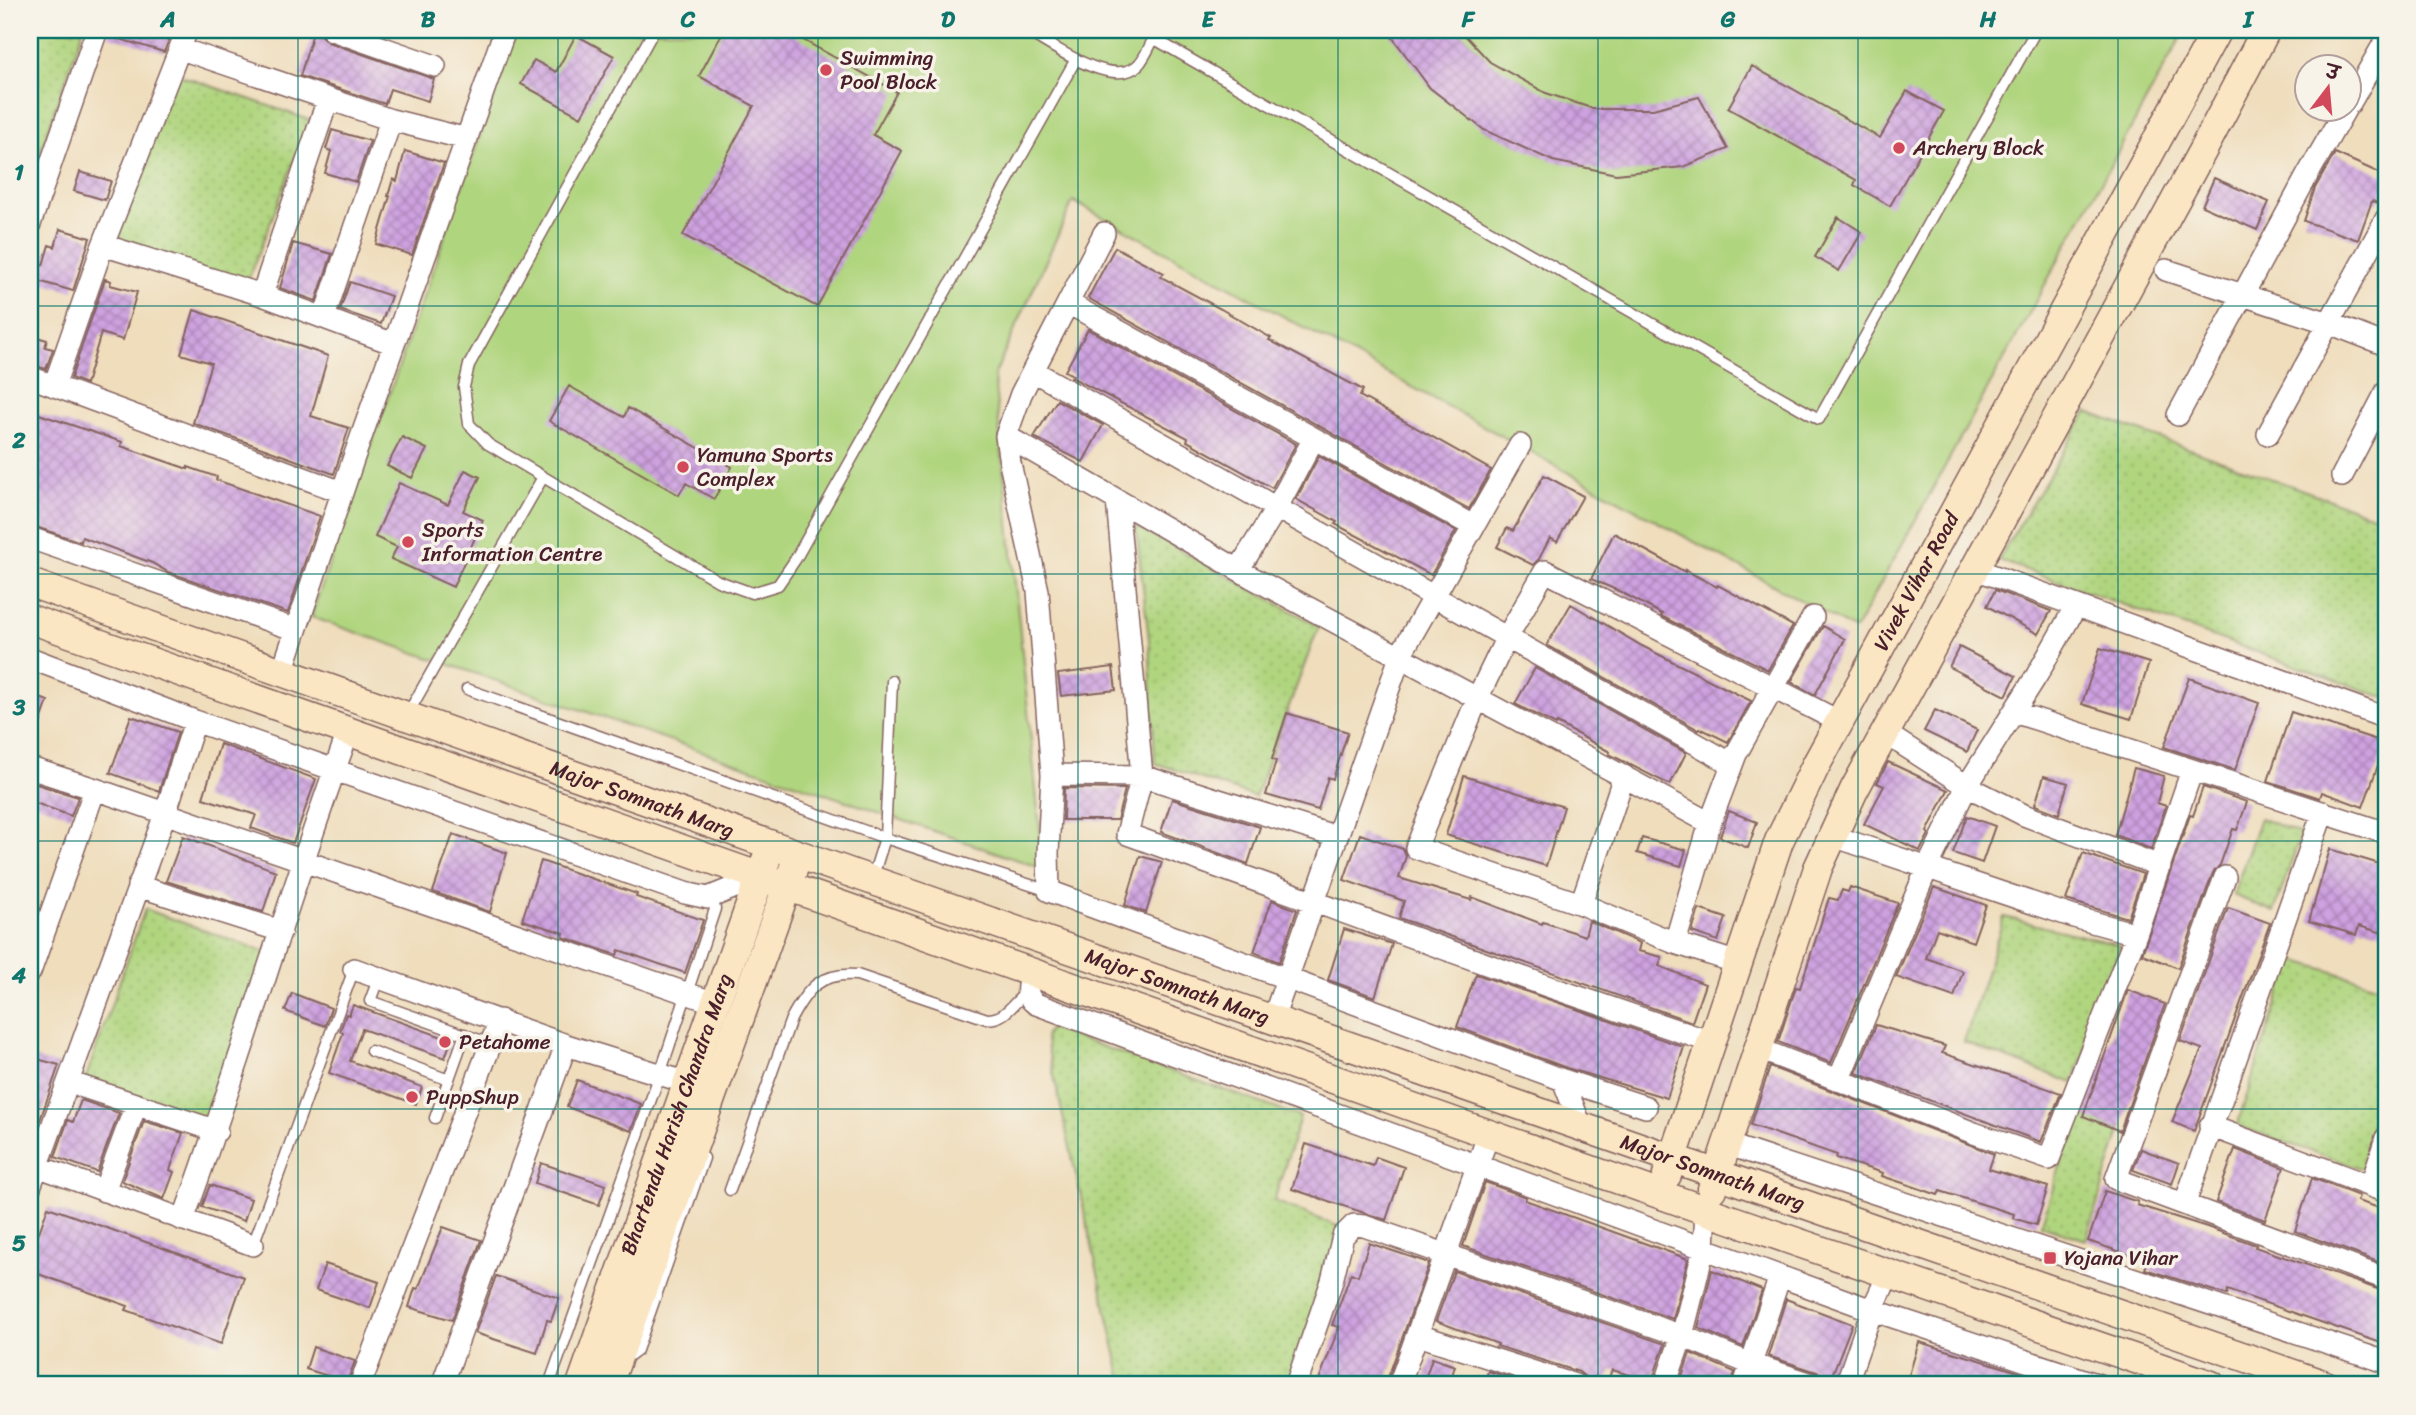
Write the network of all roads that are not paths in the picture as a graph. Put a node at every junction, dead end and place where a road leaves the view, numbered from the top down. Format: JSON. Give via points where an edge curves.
{"nodes":[{"id":1,"x":97,"y":30,"type":"edge"},
{"id":2,"x":332,"y":30,"type":"edge"},
{"id":3,"x":505,"y":30,"type":"edge"},
{"id":4,"x":654,"y":30,"type":"edge"},
{"id":5,"x":1025,"y":30,"type":"edge"},
{"id":6,"x":2036,"y":30,"type":"edge"},
{"id":7,"x":2217,"y":30,"type":"edge"},
{"id":8,"x":2266,"y":30,"type":"edge"},
{"id":9,"x":1156,"y":34,"type":"edge"},
{"id":10,"x":184,"y":39,"type":"edge"},
{"id":11,"x":2386,"y":43,"type":"edge"},
{"id":12,"x":1076,"y":59,"type":"junction"},
{"id":13,"x":435,"y":66,"type":"dead end"},
{"id":14,"x":2364,"y":80,"type":"edge"},
{"id":15,"x":328,"y":99,"type":"junction"},
{"id":16,"x":391,"y":120,"type":"junction"},
{"id":17,"x":2338,"y":122,"type":"edge"},
{"id":18,"x":467,"y":139,"type":"junction"},
{"id":19,"x":2386,"y":219,"type":"edge"},
{"id":20,"x":30,"y":224,"type":"edge"},
{"id":21,"x":1104,"y":233,"type":"dead end"},
{"id":22,"x":103,"y":245,"type":"junction"},
{"id":23,"x":2166,"y":271,"type":"dead end"},
{"id":24,"x":262,"y":295,"type":"junction"},
{"id":25,"x":2242,"y":296,"type":"junction"},
{"id":26,"x":1068,"y":303,"type":"junction"},
{"id":27,"x":324,"y":317,"type":"junction"},
{"id":28,"x":2329,"y":323,"type":"junction"},
{"id":29,"x":394,"y":344,"type":"junction"},
{"id":30,"x":2386,"y":345,"type":"edge"},
{"id":31,"x":1033,"y":371,"type":"junction"},
{"id":32,"x":30,"y":377,"type":"edge"},
{"id":33,"x":54,"y":386,"type":"junction"},
{"id":34,"x":2386,"y":392,"type":"edge"},
{"id":35,"x":2178,"y":415,"type":"dead end"},
{"id":36,"x":2269,"y":434,"type":"dead end"},
{"id":37,"x":1006,"y":436,"type":"junction"},
{"id":38,"x":1313,"y":440,"type":"junction"},
{"id":39,"x":1520,"y":444,"type":"dead end"},
{"id":40,"x":2342,"y":476,"type":"dead end"},
{"id":41,"x":543,"y":477,"type":"junction"},
{"id":42,"x":342,"y":492,"type":"junction"},
{"id":43,"x":1117,"y":500,"type":"junction"},
{"id":44,"x":1960,"y":501,"type":"junction"},
{"id":45,"x":1276,"y":509,"type":"junction"},
{"id":46,"x":2000,"y":523,"type":"junction"},
{"id":47,"x":1473,"y":526,"type":"junction"},
{"id":48,"x":30,"y":538,"type":"edge"},
{"id":49,"x":1239,"y":569,"type":"junction"},
{"id":50,"x":1975,"y":569,"type":"junction"},
{"id":51,"x":30,"y":583,"type":"edge"},
{"id":52,"x":1433,"y":598,"type":"junction"},
{"id":53,"x":2076,"y":606,"type":"junction"},
{"id":54,"x":1813,"y":617,"type":"dead end"},
{"id":55,"x":30,"y":619,"type":"edge"},
{"id":56,"x":296,"y":630,"type":"junction"},
{"id":57,"x":1506,"y":639,"type":"junction"},
{"id":58,"x":1400,"y":656,"type":"junction"},
{"id":59,"x":30,"y":658,"type":"edge"},
{"id":60,"x":282,"y":672,"type":"junction"},
{"id":61,"x":892,"y":681,"type":"dead end"},
{"id":62,"x":1774,"y":688,"type":"junction"},
{"id":63,"x":467,"y":689,"type":"dead end"},
{"id":64,"x":1478,"y":697,"type":"junction"},
{"id":65,"x":2014,"y":712,"type":"junction"},
{"id":66,"x":407,"y":716,"type":"junction"},
{"id":67,"x":2386,"y":718,"type":"edge"},
{"id":68,"x":195,"y":721,"type":"junction"},
{"id":69,"x":1840,"y":722,"type":"junction"},
{"id":70,"x":349,"y":730,"type":"junction"},
{"id":71,"x":1885,"y":733,"type":"junction"},
{"id":72,"x":397,"y":747,"type":"junction"},
{"id":73,"x":1732,"y":764,"type":"junction"},
{"id":74,"x":30,"y":768,"type":"edge"},
{"id":75,"x":334,"y":770,"type":"junction"},
{"id":76,"x":2192,"y":770,"type":"junction"},
{"id":77,"x":1052,"y":775,"type":"junction"},
{"id":78,"x":1142,"y":776,"type":"junction"},
{"id":79,"x":1624,"y":776,"type":"junction"},
{"id":80,"x":1967,"y":786,"type":"junction"},
{"id":81,"x":96,"y":789,"type":"junction"},
{"id":82,"x":2323,"y":812,"type":"junction"},
{"id":83,"x":165,"y":814,"type":"junction"},
{"id":84,"x":1710,"y":823,"type":"junction"},
{"id":85,"x":2386,"y":833,"type":"edge"},
{"id":86,"x":1833,"y":836,"type":"junction"},
{"id":87,"x":1337,"y":837,"type":"junction"},
{"id":88,"x":885,"y":838,"type":"junction"},
{"id":89,"x":771,"y":845,"type":"junction"},
{"id":90,"x":799,"y":854,"type":"junction"},
{"id":91,"x":303,"y":861,"type":"junction"},
{"id":92,"x":1928,"y":866,"type":"junction"},
{"id":93,"x":2160,"y":866,"type":"junction"},
{"id":94,"x":760,"y":877,"type":"junction"},
{"id":95,"x":2225,"y":877,"type":"dead end"},
{"id":96,"x":871,"y":880,"type":"junction"},
{"id":97,"x":138,"y":886,"type":"junction"},
{"id":98,"x":788,"y":887,"type":"junction"},
{"id":99,"x":1049,"y":891,"type":"junction"},
{"id":100,"x":712,"y":896,"type":"junction"},
{"id":101,"x":1314,"y":902,"type":"junction"},
{"id":102,"x":1581,"y":904,"type":"junction"},
{"id":103,"x":281,"y":931,"type":"junction"},
{"id":104,"x":2136,"y":934,"type":"junction"},
{"id":105,"x":1675,"y":943,"type":"junction"},
{"id":106,"x":1738,"y":963,"type":"junction"},
{"id":107,"x":354,"y":969,"type":"joint"},
{"id":108,"x":30,"y":972,"type":"edge"},
{"id":109,"x":379,"y":977,"type":"junction"},
{"id":110,"x":1287,"y":979,"type":"junction"},
{"id":111,"x":1030,"y":983,"type":"junction"},
{"id":112,"x":688,"y":993,"type":"junction"},
{"id":113,"x":715,"y":1003,"type":"junction"},
{"id":114,"x":1273,"y":1019,"type":"junction"},
{"id":115,"x":500,"y":1020,"type":"junction"},
{"id":116,"x":465,"y":1034,"type":"junction"},
{"id":117,"x":1711,"y":1042,"type":"junction"},
{"id":118,"x":491,"y":1044,"type":"junction"},
{"id":119,"x":566,"y":1045,"type":"junction"},
{"id":120,"x":1759,"y":1049,"type":"junction"},
{"id":121,"x":372,"y":1051,"type":"dead end"},
{"id":122,"x":660,"y":1074,"type":"junction"},
{"id":123,"x":1839,"y":1079,"type":"junction"},
{"id":124,"x":449,"y":1080,"type":"junction"},
{"id":125,"x":1563,"y":1080,"type":"junction"},
{"id":126,"x":68,"y":1082,"type":"junction"},
{"id":127,"x":688,"y":1083,"type":"junction"},
{"id":128,"x":136,"y":1105,"type":"junction"},
{"id":129,"x":1646,"y":1107,"type":"dead end"},
{"id":130,"x":435,"y":1118,"type":"dead end"},
{"id":131,"x":1581,"y":1126,"type":"junction"},
{"id":132,"x":2210,"y":1126,"type":"junction"},
{"id":133,"x":217,"y":1131,"type":"junction"},
{"id":134,"x":1489,"y":1133,"type":"junction"},
{"id":135,"x":2386,"y":1138,"type":"edge"},
{"id":136,"x":1726,"y":1144,"type":"junction"},
{"id":137,"x":708,"y":1147,"type":"dead end"},
{"id":138,"x":1673,"y":1158,"type":"junction"},
{"id":139,"x":37,"y":1166,"type":"junction"},
{"id":140,"x":1476,"y":1166,"type":"junction"},
{"id":141,"x":1717,"y":1173,"type":"junction"},
{"id":142,"x":30,"y":1186,"type":"edge"},
{"id":143,"x":1860,"y":1189,"type":"junction"},
{"id":144,"x":2379,"y":1189,"type":"edge"},
{"id":145,"x":730,"y":1190,"type":"dead end"},
{"id":146,"x":104,"y":1191,"type":"junction"},
{"id":147,"x":1661,"y":1194,"type":"junction"},
{"id":148,"x":2185,"y":1203,"type":"junction"},
{"id":149,"x":1706,"y":1210,"type":"junction"},
{"id":150,"x":183,"y":1220,"type":"junction"},
{"id":151,"x":1850,"y":1220,"type":"junction"},
{"id":152,"x":253,"y":1245,"type":"joint"},
{"id":153,"x":1704,"y":1248,"type":"junction"},
{"id":154,"x":1445,"y":1254,"type":"junction"},
{"id":155,"x":1889,"y":1273,"type":"junction"},
{"id":156,"x":1780,"y":1276,"type":"junction"},
{"id":157,"x":2386,"y":1279,"type":"edge"},
{"id":158,"x":601,"y":1285,"type":"junction"},
{"id":159,"x":1872,"y":1310,"type":"junction"},
{"id":160,"x":1418,"y":1335,"type":"junction"},
{"id":161,"x":1682,"y":1336,"type":"junction"},
{"id":162,"x":2386,"y":1362,"type":"edge"},
{"id":163,"x":1751,"y":1364,"type":"junction"},
{"id":164,"x":612,"y":1374,"type":"edge"},
{"id":165,"x":360,"y":1385,"type":"edge"},
{"id":166,"x":442,"y":1385,"type":"edge"},
{"id":167,"x":549,"y":1385,"type":"edge"},
{"id":168,"x":581,"y":1385,"type":"edge"},
{"id":169,"x":1296,"y":1385,"type":"edge"},
{"id":170,"x":1399,"y":1385,"type":"edge"},
{"id":171,"x":1575,"y":1385,"type":"edge"},
{"id":172,"x":1665,"y":1385,"type":"edge"},
{"id":173,"x":1744,"y":1385,"type":"edge"},
{"id":174,"x":1815,"y":1385,"type":"edge"},
{"id":175,"x":1846,"y":1385,"type":"edge"},
{"id":176,"x":2099,"y":1385,"type":"edge"},
{"id":177,"x":2211,"y":1385,"type":"edge"},
{"id":178,"x":2325,"y":1385,"type":"edge"}],
"edges":[{"from":1,"to":20,"type":"street"},
{"from":2,"to":13,"type":"street"},
{"from":3,"to":18,"type":"street"},
{"from":4,"to":41,"type":"lane","via":[[469,365],[464,387],[469,424],[488,444]]},
{"from":5,"to":12,"type":"lane"},
{"from":6,"to":9,"type":"lane","via":[[1819,419]]},
{"from":7,"to":44,"type":"main road","name":"Vivek Vihar Road"},
{"from":8,"to":46,"type":"main road"},
{"from":9,"to":12,"type":"lane","via":[[1141,63],[1130,70],[1106,71]]},
{"from":10,"to":15,"type":"street"},
{"from":10,"to":22,"type":"street"},
{"from":11,"to":14,"type":"street"},
{"from":12,"to":41,"type":"lane","via":[[778,584],[752,593],[718,581]]},
{"from":15,"to":16,"type":"street"},
{"from":15,"to":24,"type":"street"},
{"from":16,"to":18,"type":"street"},
{"from":16,"to":27,"type":"street"},
{"from":17,"to":25,"type":"street"},
{"from":18,"to":29,"type":"street"},
{"from":19,"to":28,"type":"street"},
{"from":21,"to":26,"type":"street"},
{"from":22,"to":24,"type":"street"},
{"from":22,"to":33,"type":"street"},
{"from":23,"to":25,"type":"street"},
{"from":24,"to":27,"type":"street"},
{"from":25,"to":28,"type":"street"},
{"from":25,"to":35,"type":"street"},
{"from":26,"to":31,"type":"street"},
{"from":26,"to":38,"type":"street"},
{"from":27,"to":29,"type":"street"},
{"from":28,"to":30,"type":"street"},
{"from":28,"to":36,"type":"street"},
{"from":29,"to":42,"type":"street"},
{"from":31,"to":37,"type":"street"},
{"from":31,"to":45,"type":"street"},
{"from":32,"to":33,"type":"street"},
{"from":33,"to":42,"type":"street"},
{"from":34,"to":40,"type":"street"},
{"from":37,"to":43,"type":"street"},
{"from":37,"to":77,"type":"street","via":[[1038,591]]},
{"from":38,"to":45,"type":"street"},
{"from":38,"to":47,"type":"street"},
{"from":39,"to":47,"type":"street"},
{"from":41,"to":66,"type":"lane"},
{"from":42,"to":56,"type":"street"},
{"from":43,"to":49,"type":"street"},
{"from":43,"to":78,"type":"street"},
{"from":44,"to":46,"type":"main road"},
{"from":44,"to":69,"type":"main road","name":"Vivek Vihar Road"},
{"from":45,"to":49,"type":"street"},
{"from":45,"to":52,"type":"street"},
{"from":46,"to":50,"type":"main road"},
{"from":47,"to":52,"type":"street"},
{"from":48,"to":56,"type":"street"},
{"from":49,"to":58,"type":"street"},
{"from":50,"to":53,"type":"street"},
{"from":50,"to":71,"type":"main road"},
{"from":51,"to":60,"type":"main road","name":"Major Somnath Marg"},
{"from":52,"to":57,"type":"street"},
{"from":52,"to":58,"type":"street"},
{"from":53,"to":65,"type":"street"},
{"from":53,"to":67,"type":"street"},
{"from":54,"to":62,"type":"street"},
{"from":55,"to":70,"type":"main road","name":"Major Somnath Marg"},
{"from":56,"to":60,"type":"street"},
{"from":57,"to":62,"type":"street","via":[[1545,571]]},
{"from":57,"to":64,"type":"street"},
{"from":57,"to":73,"type":"street"},
{"from":58,"to":64,"type":"street"},
{"from":58,"to":87,"type":"street"},
{"from":59,"to":68,"type":"street"},
{"from":60,"to":66,"type":"main road","name":"Major Somnath Marg"},
{"from":61,"to":88,"type":"lane"},
{"from":62,"to":69,"type":"street"},
{"from":62,"to":73,"type":"street"},
{"from":63,"to":88,"type":"lane"},
{"from":64,"to":79,"type":"street"},
{"from":64,"to":102,"type":"street","via":[[1416,848]]},
{"from":65,"to":76,"type":"street"},
{"from":65,"to":80,"type":"street"},
{"from":66,"to":72,"type":"main road"},
{"from":66,"to":89,"type":"main road","name":"Major Somnath Marg"},
{"from":68,"to":75,"type":"street"},
{"from":68,"to":83,"type":"street"},
{"from":69,"to":106,"type":"main road","name":"Vivek Vihar Road","via":[[1779,841]]},
{"from":70,"to":72,"type":"main road","name":"Major Somnath Marg"},
{"from":70,"to":75,"type":"street"},
{"from":71,"to":80,"type":"street"},
{"from":71,"to":86,"type":"main road"},
{"from":72,"to":94,"type":"main road","name":"Major Somnath Marg"},
{"from":73,"to":84,"type":"street"},
{"from":74,"to":81,"type":"street"},
{"from":75,"to":91,"type":"street"},
{"from":75,"to":100,"type":"street","via":[[685,892]]},
{"from":76,"to":82,"type":"street"},
{"from":76,"to":93,"type":"street"},
{"from":77,"to":78,"type":"street"},
{"from":77,"to":99,"type":"street"},
{"from":78,"to":87,"type":"street"},
{"from":78,"to":101,"type":"street","via":[[1127,834]]},
{"from":79,"to":84,"type":"street"},
{"from":79,"to":102,"type":"street"},
{"from":80,"to":92,"type":"street"},
{"from":80,"to":93,"type":"street","via":[[2024,815]]},
{"from":81,"to":83,"type":"street"},
{"from":81,"to":108,"type":"street"},
{"from":82,"to":85,"type":"street"},
{"from":82,"to":132,"type":"street"},
{"from":83,"to":91,"type":"street"},
{"from":83,"to":97,"type":"street"},
{"from":84,"to":105,"type":"street"},
{"from":86,"to":92,"type":"street"},
{"from":86,"to":120,"type":"main road"},
{"from":87,"to":101,"type":"street"},
{"from":88,"to":96,"type":"lane"},
{"from":88,"to":99,"type":"lane"},
{"from":89,"to":90,"type":"main road","name":"Major Somnath Marg"},
{"from":89,"to":94,"type":"main road","name":"Bhartendu Harish Chandra Marg"},
{"from":90,"to":96,"type":"main road","name":"Major Somnath Marg"},
{"from":90,"to":98,"type":"main road","name":"Bhartendu Harish Chandra Marg"},
{"from":91,"to":103,"type":"street"},
{"from":91,"to":112,"type":"street"},
{"from":92,"to":104,"type":"street"},
{"from":92,"to":123,"type":"street"},
{"from":93,"to":104,"type":"street"},
{"from":94,"to":98,"type":"main road","name":"Major Somnath Marg"},
{"from":94,"to":100,"type":"street"},
{"from":94,"to":113,"type":"main road","name":"Bhartendu Harish Chandra Marg"},
{"from":95,"to":148,"type":"street","via":[[2116,1179]]},
{"from":96,"to":114,"type":"main road","name":"Major Somnath Marg"},
{"from":97,"to":103,"type":"street"},
{"from":97,"to":126,"type":"street"},
{"from":98,"to":111,"type":"main road","name":"Major Somnath Marg"},
{"from":98,"to":164,"type":"main road","name":"Bhartendu Harish Chandra Marg","via":[[728,1071]]},
{"from":99,"to":110,"type":"street"},
{"from":100,"to":112,"type":"lane","via":[[715,909]]},
{"from":101,"to":110,"type":"street"},
{"from":101,"to":117,"type":"street"},
{"from":102,"to":105,"type":"street"},
{"from":103,"to":133,"type":"street"},
{"from":104,"to":123,"type":"street","via":[[2049,1159]]},
{"from":105,"to":106,"type":"street"},
{"from":106,"to":117,"type":"main road","name":"Vivek Vihar Road"},
{"from":107,"to":109,"type":"street"},
{"from":107,"to":152,"type":"lane"},
{"from":109,"to":115,"type":"street"},
{"from":109,"to":116,"type":"lane","via":[[370,1001]]},
{"from":110,"to":114,"type":"street"},
{"from":110,"to":125,"type":"street"},
{"from":111,"to":134,"type":"main road","name":"Major Somnath Marg"},
{"from":111,"to":140,"type":"street","via":[[1030,1001],[1036,1004]]},
{"from":111,"to":145,"type":"lane","via":[[1006,1014],[988,1019],[857,975],[823,979],[806,994],[791,1019]]},
{"from":112,"to":113,"type":"street"},
{"from":112,"to":122,"type":"lane"},
{"from":113,"to":127,"type":"main road","name":"Bhartendu Harish Chandra Marg"},
{"from":114,"to":131,"type":"main road","name":"Major Somnath Marg"},
{"from":115,"to":118,"type":"street"},
{"from":115,"to":119,"type":"street"},
{"from":116,"to":118,"type":"lane"},
{"from":116,"to":124,"type":"lane"},
{"from":117,"to":138,"type":"main road","name":"Vivek Vihar Road"},
{"from":118,"to":165,"type":"street"},
{"from":119,"to":122,"type":"street"},
{"from":119,"to":166,"type":"street"},
{"from":120,"to":123,"type":"street"},
{"from":120,"to":136,"type":"main road"},
{"from":121,"to":124,"type":"lane"},
{"from":122,"to":127,"type":"street"},
{"from":122,"to":158,"type":"lane"},
{"from":124,"to":130,"type":"lane"},
{"from":125,"to":129,"type":"street"},
{"from":125,"to":131,"type":"street"},
{"from":126,"to":128,"type":"street"},
{"from":126,"to":139,"type":"street"},
{"from":127,"to":158,"type":"main road","name":"Bhartendu Harish Chandra Marg"},
{"from":128,"to":133,"type":"street"},
{"from":128,"to":146,"type":"street"},
{"from":131,"to":138,"type":"main road","name":"Major Somnath Marg"},
{"from":132,"to":144,"type":"street"},
{"from":132,"to":148,"type":"street"},
{"from":133,"to":150,"type":"street"},
{"from":134,"to":140,"type":"street"},
{"from":134,"to":147,"type":"main road","name":"Major Somnath Marg"},
{"from":135,"to":144,"type":"street"},
{"from":136,"to":141,"type":"main road"},
{"from":136,"to":143,"type":"street"},
{"from":137,"to":164,"type":"lane","via":[[637,1350]]},
{"from":138,"to":141,"type":"main road","name":"Major Somnath Marg"},
{"from":138,"to":147,"type":"main road","name":"Vivek Vihar Road"},
{"from":139,"to":142,"type":"street"},
{"from":139,"to":146,"type":"street"},
{"from":140,"to":153,"type":"street"},
{"from":140,"to":154,"type":"street"},
{"from":141,"to":149,"type":"main road"},
{"from":141,"to":151,"type":"main road","name":"Major Somnath Marg"},
{"from":143,"to":151,"type":"street"},
{"from":143,"to":162,"type":"street"},
{"from":146,"to":150,"type":"street"},
{"from":147,"to":149,"type":"main road","name":"Major Somnath Marg"},
{"from":148,"to":157,"type":"street"},
{"from":149,"to":153,"type":"street"},
{"from":149,"to":155,"type":"main road","name":"Major Somnath Marg"},
{"from":150,"to":152,"type":"street"},
{"from":151,"to":178,"type":"main road","name":"Major Somnath Marg"},
{"from":153,"to":156,"type":"street"},
{"from":153,"to":161,"type":"street"},
{"from":154,"to":160,"type":"street"},
{"from":154,"to":161,"type":"street"},
{"from":154,"to":169,"type":"street","via":[[1364,1226],[1348,1229]]},
{"from":155,"to":159,"type":"street"},
{"from":155,"to":177,"type":"main road","name":"Major Somnath Marg"},
{"from":156,"to":159,"type":"street"},
{"from":156,"to":163,"type":"street"},
{"from":158,"to":167,"type":"lane"},
{"from":158,"to":168,"type":"main road","name":"Bhartendu Harish Chandra Marg"},
{"from":159,"to":175,"type":"street"},
{"from":159,"to":176,"type":"street"},
{"from":160,"to":170,"type":"street"},
{"from":160,"to":171,"type":"street"},
{"from":161,"to":163,"type":"street"},
{"from":161,"to":172,"type":"street"},
{"from":163,"to":173,"type":"street"},
{"from":163,"to":174,"type":"street"}]}
